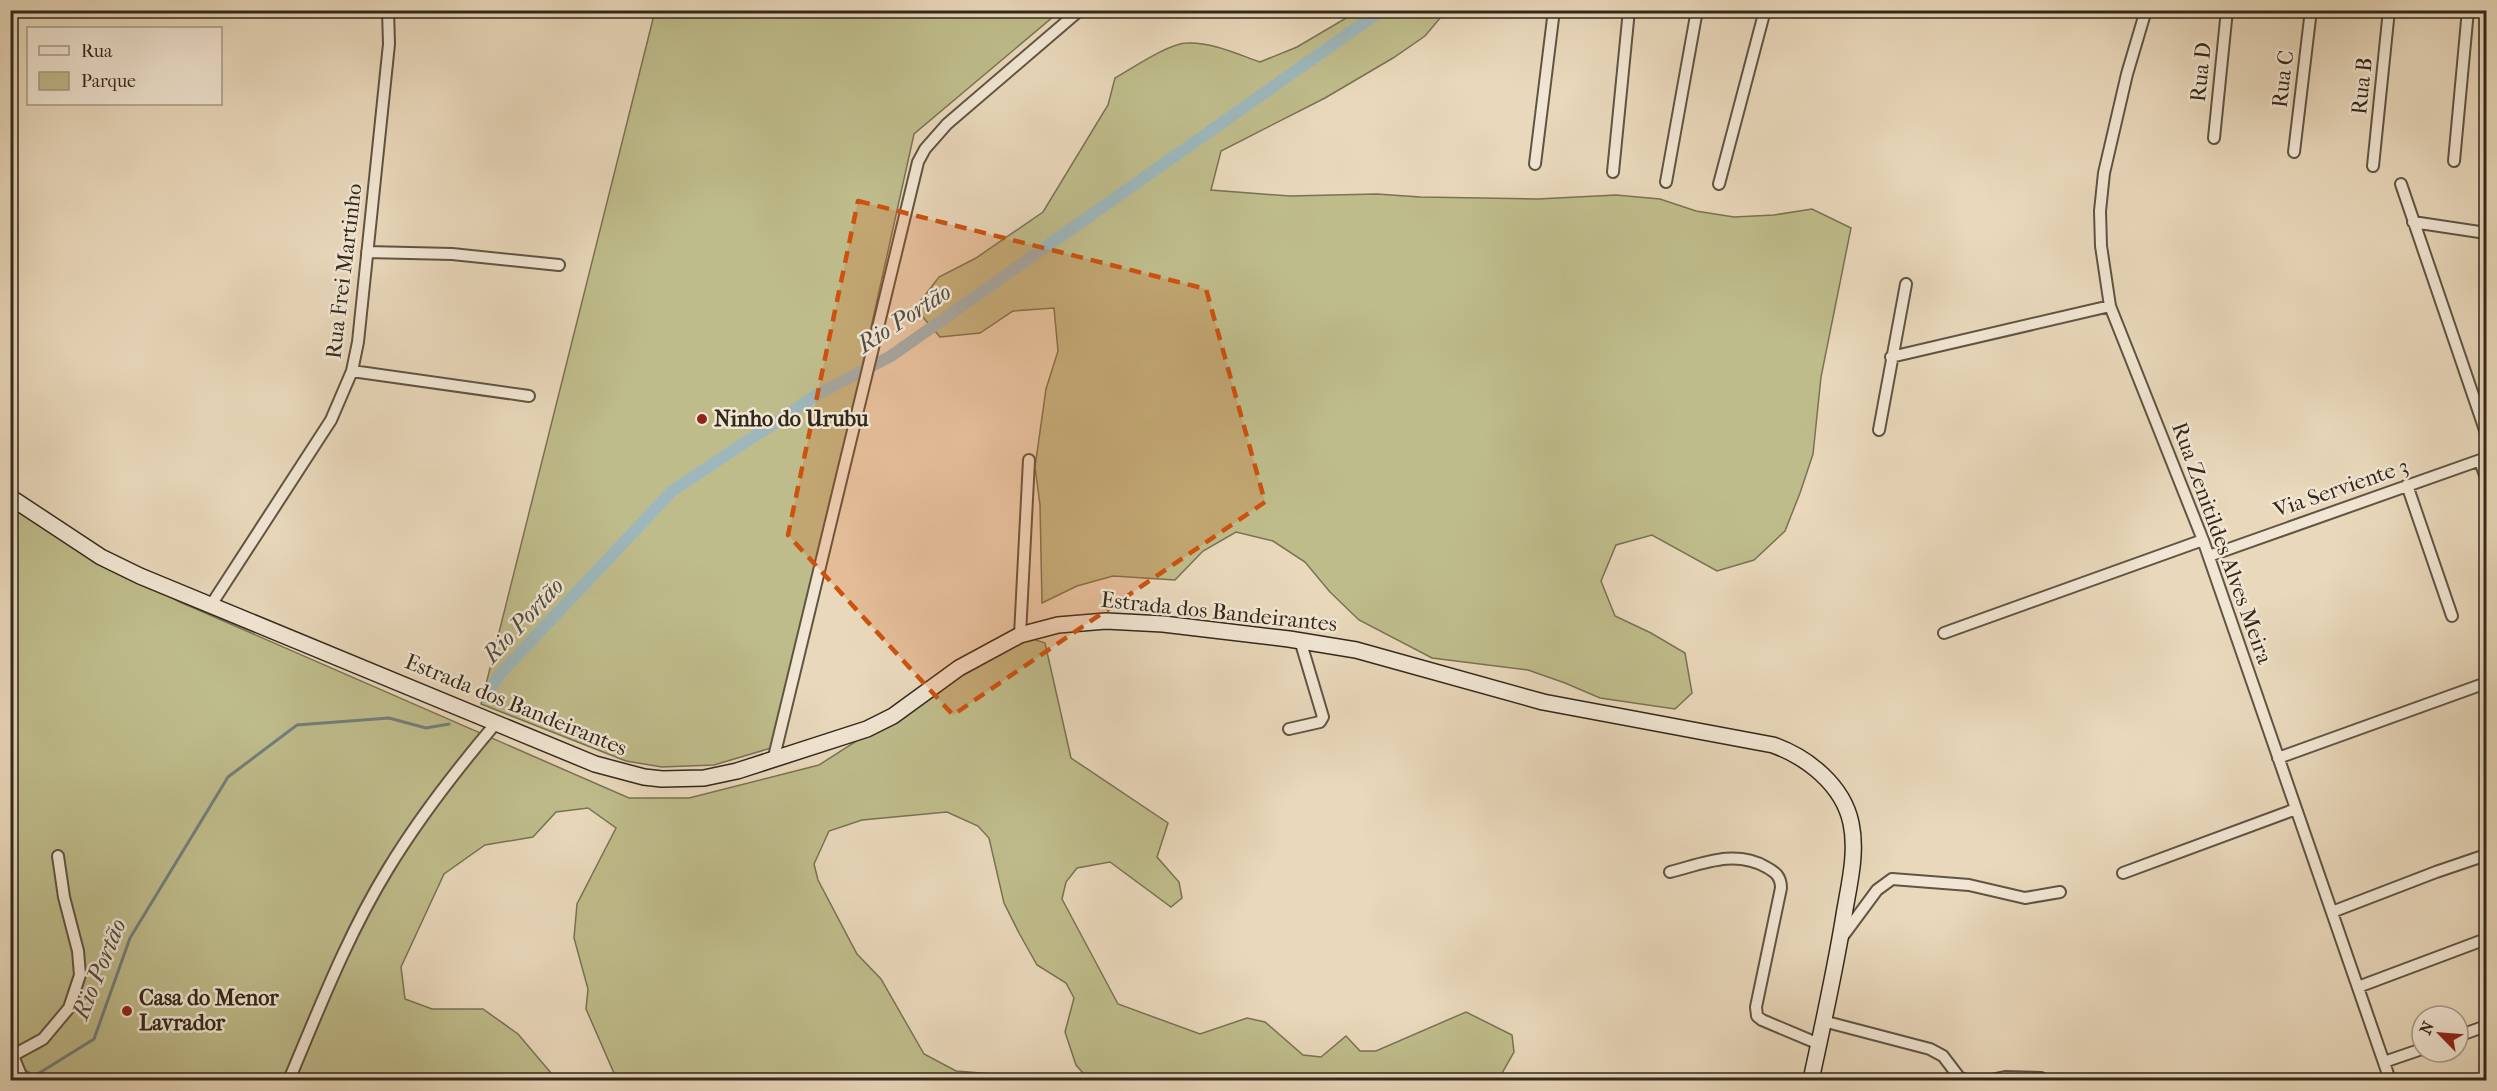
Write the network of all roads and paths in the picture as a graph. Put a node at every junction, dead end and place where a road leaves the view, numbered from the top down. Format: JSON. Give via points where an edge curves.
{"nodes":[{"id":1,"x":388,"y":10,"type":"edge"},
{"id":2,"x":1080,"y":10,"type":"edge"},
{"id":3,"x":1554,"y":10,"type":"edge"},
{"id":4,"x":1629,"y":10,"type":"edge"},
{"id":5,"x":1697,"y":10,"type":"edge"},
{"id":6,"x":1765,"y":10,"type":"edge"},
{"id":7,"x":2146,"y":10,"type":"edge"},
{"id":8,"x":2227,"y":10,"type":"edge"},
{"id":9,"x":2311,"y":10,"type":"edge"},
{"id":10,"x":2389,"y":10,"type":"edge"},
{"id":11,"x":2469,"y":10,"type":"edge"},
{"id":12,"x":2214,"y":138,"type":"dead end"},
{"id":13,"x":2294,"y":152,"type":"dead end"},
{"id":14,"x":2454,"y":161,"type":"dead end"},
{"id":15,"x":1535,"y":164,"type":"dead end"},
{"id":16,"x":2373,"y":166,"type":"dead end"},
{"id":17,"x":1613,"y":172,"type":"dead end"},
{"id":18,"x":1666,"y":182,"type":"dead end"},
{"id":19,"x":1719,"y":184,"type":"dead end"},
{"id":20,"x":2401,"y":184,"type":"dead end"},
{"id":21,"x":2413,"y":222,"type":"junction"},
{"id":22,"x":2487,"y":233,"type":"edge"},
{"id":23,"x":367,"y":252,"type":"junction"},
{"id":24,"x":559,"y":265,"type":"dead end"},
{"id":25,"x":1906,"y":284,"type":"dead end"},
{"id":26,"x":2110,"y":306,"type":"junction"},
{"id":27,"x":1892,"y":357,"type":"junction"},
{"id":28,"x":352,"y":371,"type":"junction"},
{"id":29,"x":529,"y":396,"type":"dead end"},
{"id":30,"x":1879,"y":430,"type":"dead end"},
{"id":31,"x":2487,"y":433,"type":"edge"},
{"id":32,"x":2483,"y":459,"type":"edge"},
{"id":33,"x":1029,"y":460,"type":"dead end"},
{"id":34,"x":2487,"y":478,"type":"edge"},
{"id":35,"x":2407,"y":485,"type":"junction"},
{"id":36,"x":10,"y":497,"type":"edge"},
{"id":37,"x":2203,"y":540,"type":"junction"},
{"id":38,"x":2208,"y":556,"type":"junction"},
{"id":39,"x":211,"y":605,"type":"junction"},
{"id":40,"x":2452,"y":616,"type":"dead end"},
{"id":41,"x":1944,"y":633,"type":"dead end"},
{"id":42,"x":1020,"y":635,"type":"junction"},
{"id":43,"x":1300,"y":640,"type":"junction"},
{"id":44,"x":2487,"y":683,"type":"edge"},
{"id":45,"x":496,"y":723,"type":"junction"},
{"id":46,"x":1289,"y":729,"type":"dead end"},
{"id":47,"x":2278,"y":758,"type":"junction"},
{"id":48,"x":773,"y":761,"type":"junction"},
{"id":49,"x":2296,"y":809,"type":"junction"},
{"id":50,"x":2487,"y":855,"type":"edge"},
{"id":51,"x":58,"y":856,"type":"dead end"},
{"id":52,"x":1670,"y":872,"type":"dead end"},
{"id":53,"x":2123,"y":873,"type":"dead end"},
{"id":54,"x":2060,"y":892,"type":"dead end"},
{"id":55,"x":2332,"y":912,"type":"junction"},
{"id":56,"x":1840,"y":939,"type":"junction"},
{"id":57,"x":2487,"y":939,"type":"edge"},
{"id":58,"x":2358,"y":987,"type":"junction"},
{"id":59,"x":1823,"y":1021,"type":"junction"},
{"id":60,"x":2487,"y":1026,"type":"edge"},
{"id":61,"x":2470,"y":1032,"type":"edge"},
{"id":62,"x":1818,"y":1044,"type":"junction"},
{"id":63,"x":2410,"y":1053,"type":"edge"},
{"id":64,"x":12,"y":1057,"type":"edge"},
{"id":65,"x":2384,"y":1062,"type":"junction"},
{"id":66,"x":22,"y":1077,"type":"edge"},
{"id":67,"x":289,"y":1080,"type":"edge"},
{"id":68,"x":1811,"y":1080,"type":"edge"},
{"id":69,"x":1965,"y":1080,"type":"edge"},
{"id":70,"x":1991,"y":1080,"type":"edge"},
{"id":71,"x":2045,"y":1080,"type":"edge"},
{"id":72,"x":2390,"y":1080,"type":"edge"}],
"edges":[{"from":1,"to":23,"type":"street","name":"Rua Frei Martinho","via":[[389,44]]},
{"from":2,"to":48,"type":"street","via":[[947,124],[918,162]]},
{"from":3,"to":15,"type":"street"},
{"from":4,"to":17,"type":"street"},
{"from":5,"to":18,"type":"street"},
{"from":6,"to":19,"type":"street"},
{"from":7,"to":26,"type":"street","name":"Rua Zenitildes Alves Meira","via":[[2104,173],[2101,246]]},
{"from":8,"to":12,"type":"street","name":"Rua D"},
{"from":9,"to":13,"type":"street","name":"Rua C"},
{"from":10,"to":16,"type":"street","name":"Rua B"},
{"from":11,"to":14,"type":"street"},
{"from":20,"to":21,"type":"street"},
{"from":21,"to":22,"type":"street"},
{"from":21,"to":31,"type":"street"},
{"from":23,"to":24,"type":"street","via":[[452,254]]},
{"from":23,"to":28,"type":"street","name":"Rua Frei Martinho"},
{"from":25,"to":27,"type":"street"},
{"from":26,"to":27,"type":"street"},
{"from":26,"to":37,"type":"street","name":"Rua Zenitildes Alves Meira"},
{"from":27,"to":30,"type":"street"},
{"from":28,"to":29,"type":"street"},
{"from":28,"to":39,"type":"street","name":"Rua Frei Martinho","via":[[331,420]]},
{"from":32,"to":34,"type":"street"},
{"from":32,"to":35,"type":"street","name":"Via Serviente 3"},
{"from":33,"to":42,"type":"street"},
{"from":35,"to":38,"type":"street","name":"Via Serviente 3"},
{"from":35,"to":40,"type":"street"},
{"from":36,"to":39,"type":"main road","name":"Estrada dos Bandeirantes","via":[[101,557]]},
{"from":37,"to":38,"type":"street","name":"Rua Zenitildes Alves Meira"},
{"from":37,"to":41,"type":"street"},
{"from":38,"to":47,"type":"street","name":"Rua Zenitildes Alves Meira"},
{"from":39,"to":45,"type":"main road","name":"Estrada dos Bandeirantes"},
{"from":42,"to":43,"type":"main road","name":"Estrada dos Bandeirantes","via":[[1058,625],[1106,621]]},
{"from":42,"to":48,"type":"main road","name":"Estrada dos Bandeirantes","via":[[959,668],[893,716],[867,729]]},
{"from":43,"to":46,"type":"street","via":[[1322,713],[1320,722]]},
{"from":43,"to":56,"type":"main road","name":"Estrada dos Bandeirantes","via":[[1389,658],[1543,702],[1773,745],[1801,757],[1837,792],[1851,823],[1852,870]]},
{"from":44,"to":47,"type":"street"},
{"from":45,"to":48,"type":"main road","name":"Estrada dos Bandeirantes","via":[[595,764],[644,777],[705,778]]},
{"from":45,"to":67,"type":"street","via":[[426,812],[387,871],[335,971]]},
{"from":47,"to":49,"type":"street","name":"Rua Zenitildes Alves Meira"},
{"from":49,"to":53,"type":"street"},
{"from":49,"to":55,"type":"street","name":"Rua Zenitildes Alves Meira"},
{"from":50,"to":55,"type":"street"},
{"from":51,"to":64,"type":"street","via":[[80,975],[69,1008],[56,1024],[43,1039]]},
{"from":52,"to":62,"type":"street","via":[[1738,857],[1777,873],[1781,880],[1780,897],[1757,1016]]},
{"from":54,"to":56,"type":"street","via":[[2025,898],[1970,885],[1892,879],[1877,890]]},
{"from":55,"to":58,"type":"street","name":"Rua Zenitildes Alves Meira"},
{"from":56,"to":59,"type":"main road","name":"Estrada dos Bandeirantes"},
{"from":57,"to":58,"type":"street"},
{"from":58,"to":65,"type":"street","name":"Rua Zenitildes Alves Meira"},
{"from":59,"to":62,"type":"main road","name":"Estrada dos Bandeirantes"},
{"from":59,"to":69,"type":"street","via":[[1930,1049],[1943,1056]]},
{"from":60,"to":61,"type":"street"},
{"from":62,"to":68,"type":"main road","name":"Estrada dos Bandeirantes"},
{"from":63,"to":65,"type":"street"},
{"from":64,"to":66,"type":"street"},
{"from":65,"to":72,"type":"street","name":"Rua Zenitildes Alves Meira"},
{"from":70,"to":71,"type":"street"}]}
